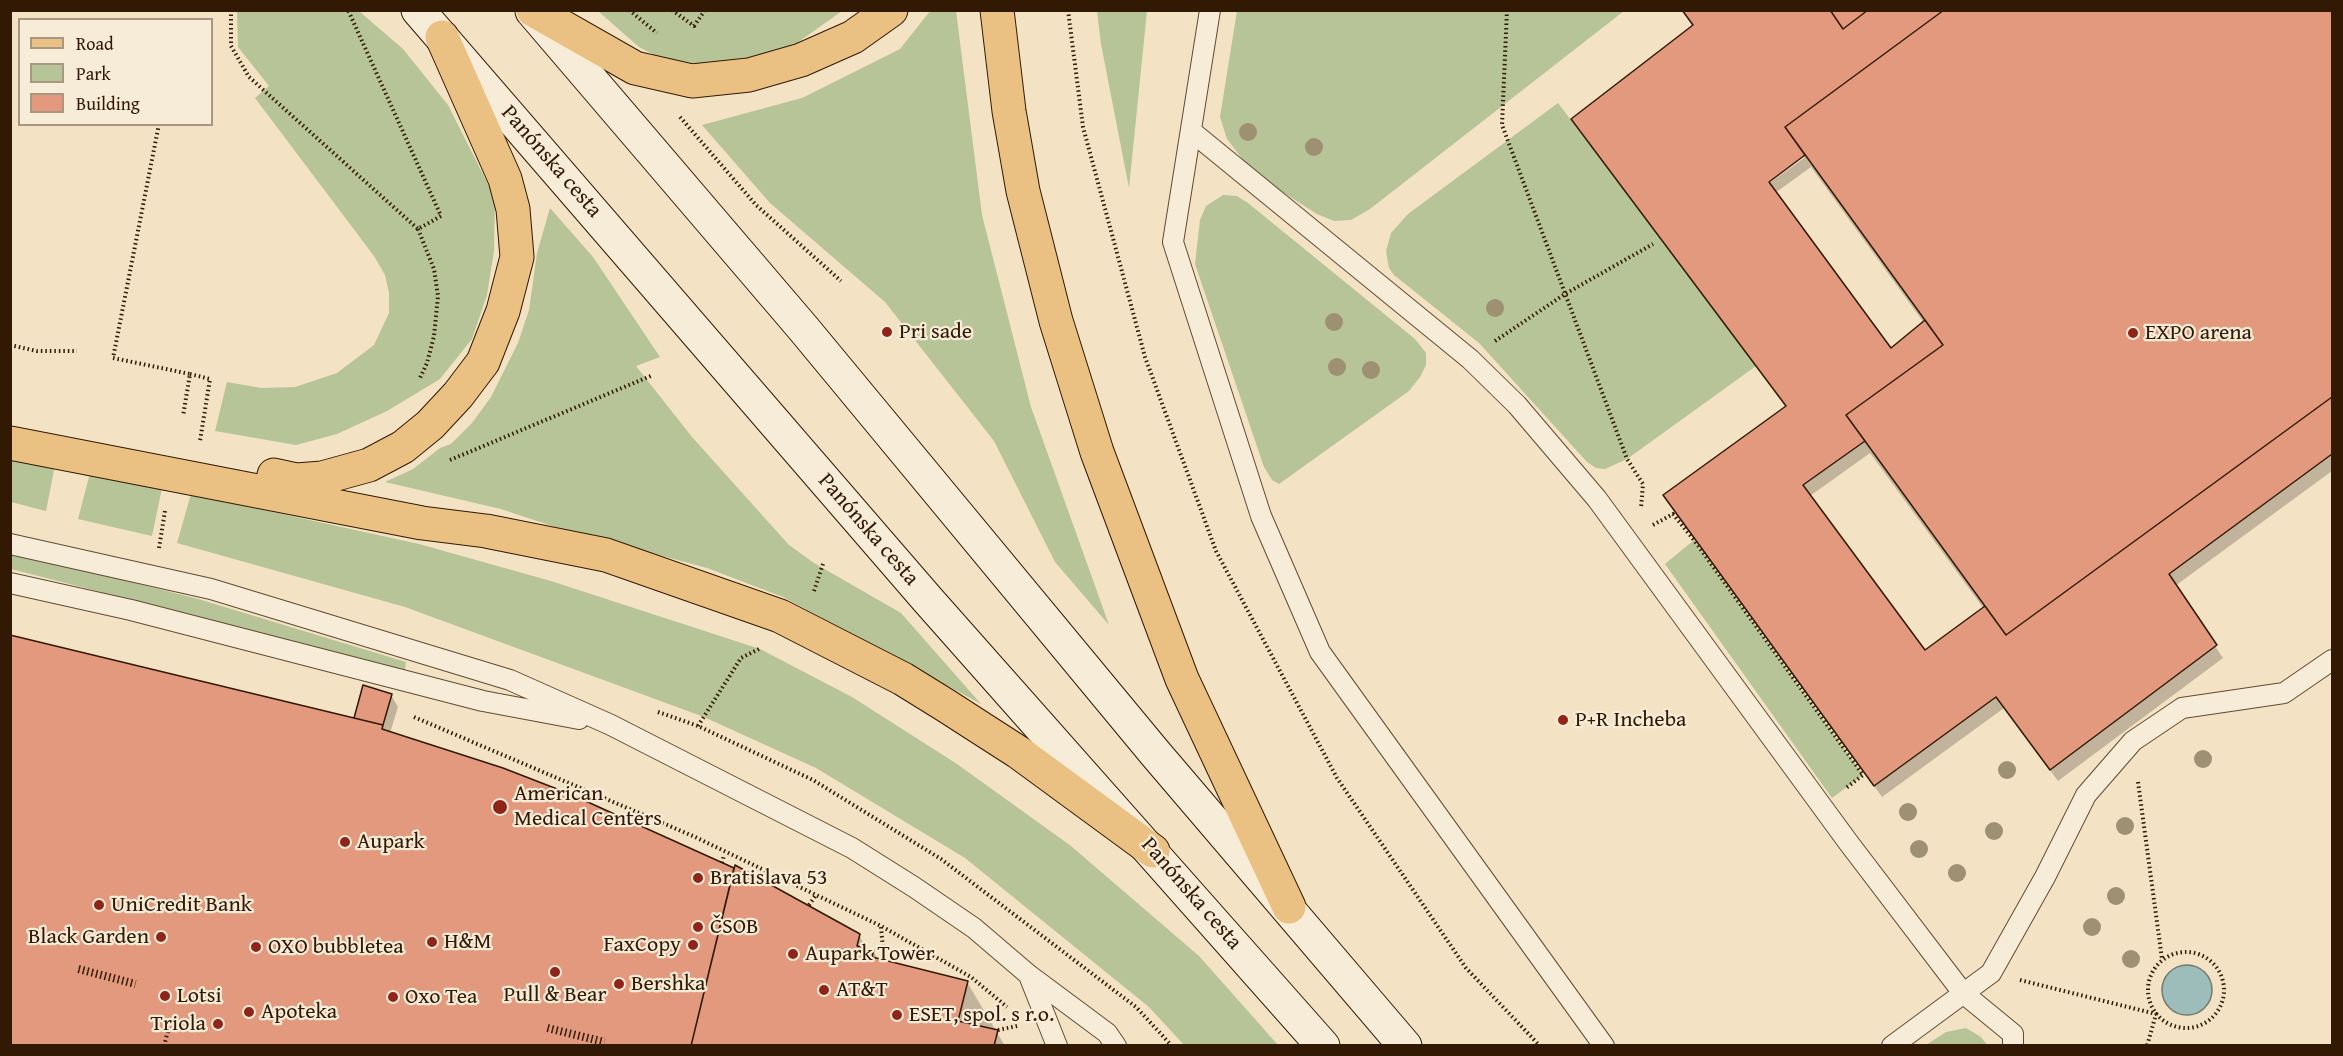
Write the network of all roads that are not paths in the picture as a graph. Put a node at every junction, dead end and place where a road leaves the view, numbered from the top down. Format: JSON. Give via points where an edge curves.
{"nodes":[{"id":1,"x":418,"y":10,"type":"edge"},
{"id":2,"x":532,"y":10,"type":"edge"},
{"id":3,"x":891,"y":10,"type":"edge"},
{"id":4,"x":997,"y":10,"type":"edge"},
{"id":5,"x":1210,"y":10,"type":"edge"},
{"id":6,"x":442,"y":37,"type":"junction"},
{"id":7,"x":1191,"y":131,"type":"junction"},
{"id":8,"x":10,"y":421,"type":"edge"},
{"id":9,"x":10,"y":443,"type":"edge"},
{"id":10,"x":10,"y":544,"type":"edge"},
{"id":11,"x":10,"y":584,"type":"edge"},
{"id":12,"x":2332,"y":660,"type":"edge"},
{"id":13,"x":611,"y":725,"type":"junction"},
{"id":14,"x":1153,"y":851,"type":"junction"},
{"id":15,"x":1289,"y":907,"type":"junction"},
{"id":16,"x":1029,"y":975,"type":"junction"},
{"id":17,"x":1964,"y":993,"type":"junction"},
{"id":18,"x":1057,"y":1046,"type":"edge"},
{"id":19,"x":1116,"y":1046,"type":"edge"},
{"id":20,"x":1323,"y":1046,"type":"edge"},
{"id":21,"x":1405,"y":1046,"type":"edge"},
{"id":22,"x":1604,"y":1046,"type":"edge"},
{"id":23,"x":1892,"y":1046,"type":"edge"},
{"id":24,"x":2013,"y":1046,"type":"edge"}],
"edges":[{"from":1,"to":6,"type":"main road","name":"Panónska cesta"},
{"from":2,"to":3,"type":"main road","via":[[635,68],[692,81],[749,75],[801,60],[853,37]]},
{"from":2,"to":15,"type":"main road","via":[[833,363],[1155,753]]},
{"from":4,"to":15,"type":"main road","via":[[1009,111],[1026,203],[1053,312],[1097,452],[1182,679]]},
{"from":5,"to":7,"type":"lane"},
{"from":6,"to":8,"type":"main road","via":[[505,178],[516,230],[517,257],[503,311],[483,362],[430,425],[384,459],[354,471],[297,480]]},
{"from":6,"to":14,"type":"main road","name":"Panónska cesta","via":[[928,600]]},
{"from":7,"to":17,"type":"lane","via":[[1470,359],[1517,405],[1597,499]]},
{"from":7,"to":22,"type":"lane","via":[[1173,242],[1261,516],[1320,652]]},
{"from":9,"to":14,"type":"main road","via":[[606,555],[780,616],[945,705],[1018,752]]},
{"from":10,"to":13,"type":"lane","via":[[211,589],[510,680]]},
{"from":11,"to":13,"type":"lane","via":[[131,610],[483,700]]},
{"from":12,"to":17,"type":"lane","via":[[2284,693],[2182,708],[2133,741],[2086,795],[1991,973]]},
{"from":13,"to":16,"type":"lane","via":[[852,848],[974,928]]},
{"from":14,"to":20,"type":"main road","name":"Panónska cesta"},
{"from":15,"to":21,"type":"main road"},
{"from":16,"to":18,"type":"lane"},
{"from":16,"to":19,"type":"lane","via":[[1107,1033]]},
{"from":17,"to":23,"type":"lane"},
{"from":17,"to":24,"type":"lane","via":[[2013,1034]]}]}
